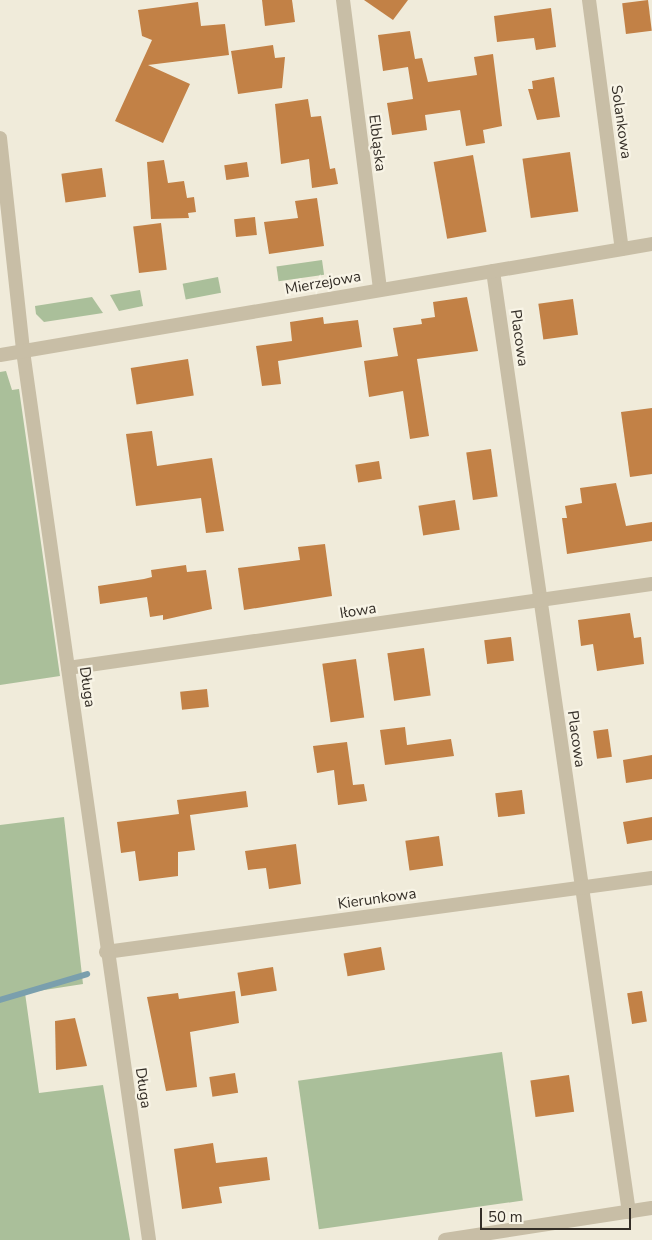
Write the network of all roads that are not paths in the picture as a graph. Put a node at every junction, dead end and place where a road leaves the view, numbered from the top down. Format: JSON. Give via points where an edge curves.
{"nodes":[{"id":1,"x":343,"y":0,"type":"edge"},
{"id":2,"x":589,"y":0,"type":"edge"},
{"id":3,"x":0,"y":138,"type":"edge"},
{"id":4,"x":652,"y":244,"type":"edge"},
{"id":5,"x":622,"y":249,"type":"junction"},
{"id":6,"x":493,"y":271,"type":"junction"},
{"id":7,"x":380,"y":290,"type":"junction"},
{"id":8,"x":23,"y":351,"type":"junction"},
{"id":9,"x":0,"y":355,"type":"edge"},
{"id":10,"x":652,"y":584,"type":"edge"},
{"id":11,"x":540,"y":600,"type":"junction"},
{"id":12,"x":68,"y":668,"type":"junction"},
{"id":13,"x":652,"y":878,"type":"edge"},
{"id":14,"x":580,"y":888,"type":"junction"},
{"id":15,"x":106,"y":952,"type":"junction"},
{"id":16,"x":652,"y":1208,"type":"edge"},
{"id":17,"x":629,"y":1212,"type":"junction"},
{"id":18,"x":149,"y":1240,"type":"edge"},
{"id":19,"x":445,"y":1240,"type":"edge"}],
"edges":[{"from":1,"to":7,"type":"street","name":"Elbląska"},
{"from":2,"to":5,"type":"street","name":"Solankowa"},
{"from":3,"to":8,"type":"street","name":"Długa"},
{"from":4,"to":5,"type":"street","name":"Mierzejowa"},
{"from":5,"to":6,"type":"street","name":"Mierzejowa"},
{"from":6,"to":7,"type":"street","name":"Mierzejowa"},
{"from":6,"to":11,"type":"street","name":"Placowa"},
{"from":7,"to":8,"type":"street","name":"Mierzejowa"},
{"from":8,"to":9,"type":"street","name":"Mierzejowa"},
{"from":8,"to":12,"type":"street","name":"Długa"},
{"from":10,"to":11,"type":"street","name":"Iłowa"},
{"from":11,"to":12,"type":"street","name":"Iłowa"},
{"from":11,"to":14,"type":"street","name":"Placowa"},
{"from":12,"to":15,"type":"street","name":"Długa"},
{"from":13,"to":14,"type":"street","name":"Kierunkowa"},
{"from":14,"to":15,"type":"street","name":"Kierunkowa"},
{"from":14,"to":17,"type":"street","name":"Placowa"},
{"from":15,"to":18,"type":"street","name":"Długa"},
{"from":16,"to":17,"type":"street"},
{"from":17,"to":19,"type":"street"}]}
